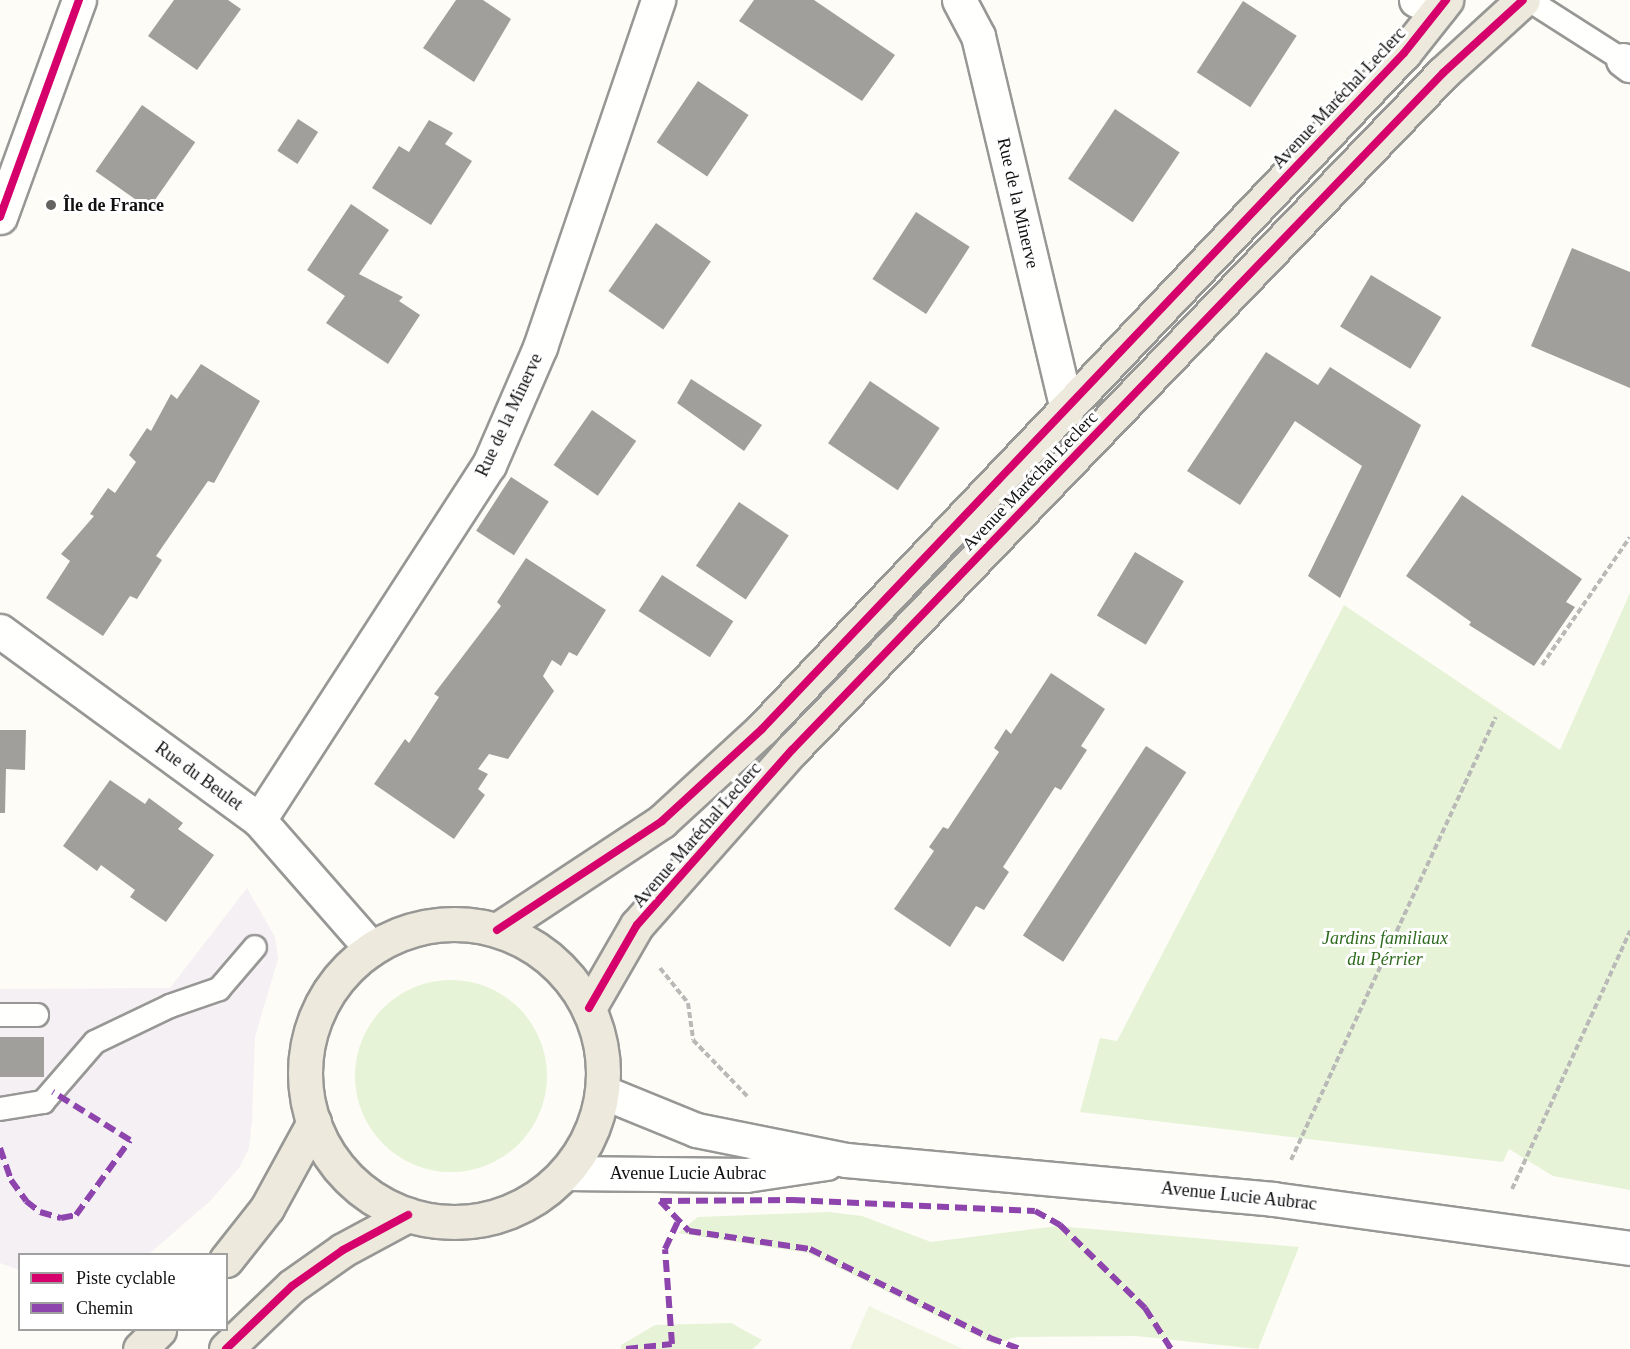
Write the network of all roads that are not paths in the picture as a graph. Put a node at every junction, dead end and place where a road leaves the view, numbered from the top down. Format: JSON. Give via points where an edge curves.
{"nodes":[{"id":1,"x":79,"y":0,"type":"edge"},
{"id":2,"x":658,"y":0,"type":"edge"},
{"id":3,"x":959,"y":0,"type":"edge"},
{"id":4,"x":1523,"y":0,"type":"edge"},
{"id":5,"x":1529,"y":0,"type":"edge"},
{"id":6,"x":1434,"y":3,"type":"edge"},
{"id":7,"x":1626,"y":63,"type":"edge"},
{"id":8,"x":0,"y":217,"type":"edge"},
{"id":9,"x":1067,"y":410,"type":"junction"},
{"id":10,"x":0,"y":631,"type":"edge"},
{"id":11,"x":259,"y":820,"type":"junction"},
{"id":12,"x":497,"y":930,"type":"junction"},
{"id":13,"x":255,"y":947,"type":"dead end"},
{"id":14,"x":372,"y":949,"type":"junction"},
{"id":15,"x":588,"y":1008,"type":"junction"},
{"id":16,"x":0,"y":1014,"type":"edge"},
{"id":17,"x":37,"y":1015,"type":"dead end"},
{"id":18,"x":603,"y":1092,"type":"junction"},
{"id":19,"x":0,"y":1109,"type":"edge"},
{"id":20,"x":314,"y":1122,"type":"junction"},
{"id":21,"x":846,"y":1160,"type":"junction"},
{"id":22,"x":566,"y":1173,"type":"junction"},
{"id":23,"x":408,"y":1215,"type":"junction"},
{"id":24,"x":1630,"y":1248,"type":"edge"},
{"id":25,"x":228,"y":1257,"type":"edge"},
{"id":26,"x":157,"y":1331,"type":"edge"},
{"id":27,"x":140,"y":1349,"type":"edge"},
{"id":28,"x":226,"y":1349,"type":"edge"}],
"edges":[{"from":1,"to":8,"type":"street"},
{"from":2,"to":11,"type":"street","name":"Rue de la Minerve","via":[[540,347],[489,465]]},
{"from":3,"to":9,"type":"street","name":"Rue de la Minerve","via":[[978,36]]},
{"from":4,"to":15,"type":"main road","name":"Avenue Maréchal Leclerc","via":[[1443,73],[792,750],[628,937]]},
{"from":5,"to":7,"type":"lane"},
{"from":6,"to":9,"type":"main road","name":"Avenue Maréchal Leclerc","via":[[1404,53]]},
{"from":9,"to":12,"type":"main road","name":"Avenue Maréchal Leclerc","via":[[702,787],[641,836]]},
{"from":10,"to":11,"type":"street","name":"Rue du Beulet"},
{"from":11,"to":14,"type":"street","name":"Rue du Beulet"},
{"from":12,"to":14,"type":"main road","via":[[432,926],[400,934]]},
{"from":12,"to":15,"type":"main road","via":[[529,944],[558,965]]},
{"from":13,"to":19,"type":"lane","via":[[219,989],[170,1006],[95,1042],[43,1102]]},
{"from":14,"to":20,"type":"main road","via":[[336,982],[313,1026],[305,1074]]},
{"from":15,"to":18,"type":"main road","via":[[602,1049]]},
{"from":16,"to":17,"type":"lane"},
{"from":18,"to":21,"type":"street","name":"Avenue Lucie Aubrac","via":[[696,1130]]},
{"from":18,"to":22,"type":"main road","via":[[591,1133]]},
{"from":20,"to":23,"type":"main road","via":[[328,1153],[350,1179],[376,1200]]},
{"from":20,"to":25,"type":"main road","via":[[267,1208]]},
{"from":21,"to":22,"type":"street","name":"Avenue Lucie Aubrac","via":[[746,1174]]},
{"from":21,"to":24,"type":"street","name":"Avenue Lucie Aubrac","via":[[1273,1199]]},
{"from":22,"to":23,"type":"main road","via":[[529,1202],[500,1215],[454,1222]]},
{"from":23,"to":28,"type":"main road","via":[[343,1250],[292,1286]]},
{"from":26,"to":27,"type":"main road"}]}
